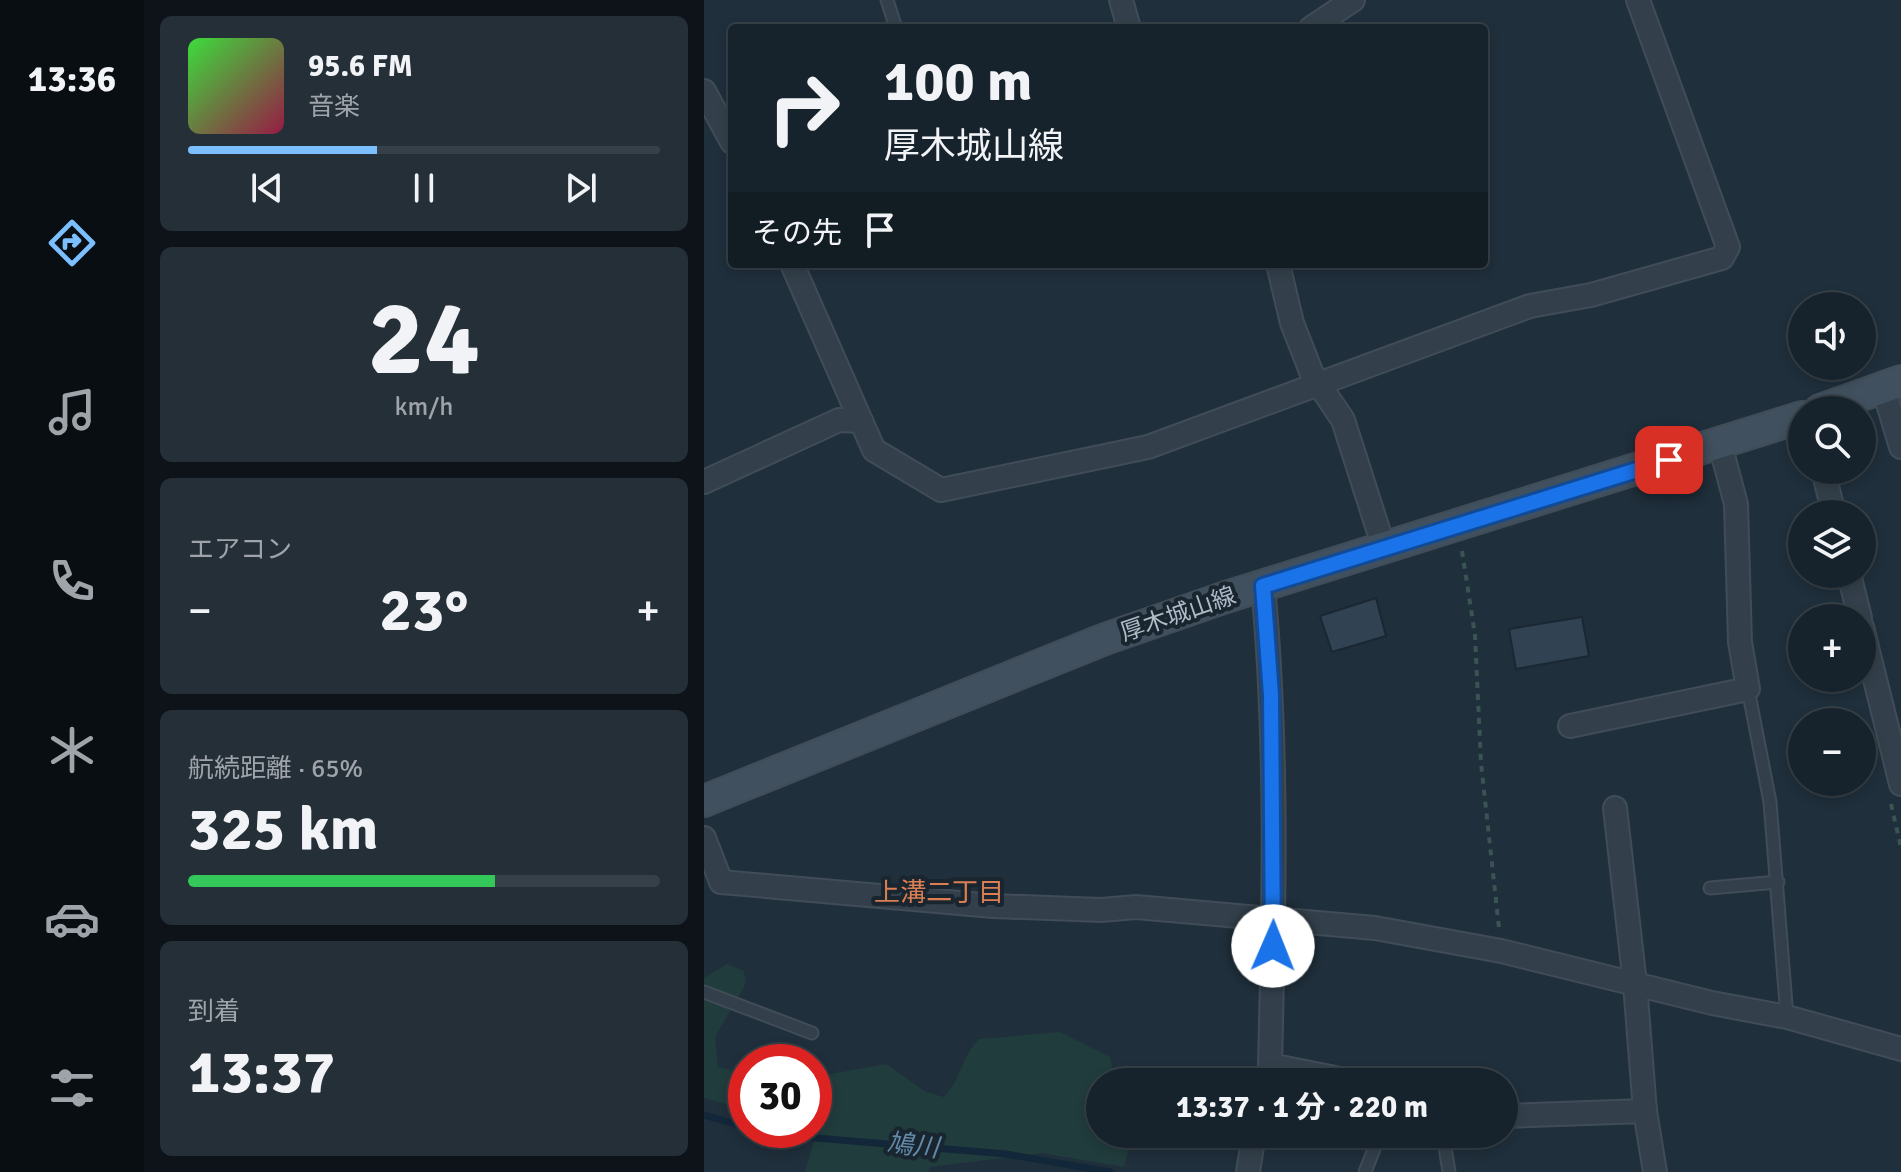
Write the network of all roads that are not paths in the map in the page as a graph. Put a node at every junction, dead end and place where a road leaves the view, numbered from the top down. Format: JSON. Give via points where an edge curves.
{"nodes":[{"id":1,"x":887,"y":0,"type":"edge"},
{"id":2,"x":1121,"y":0,"type":"edge"},
{"id":3,"x":1353,"y":0,"type":"edge"},
{"id":4,"x":1638,"y":0,"type":"edge"},
{"id":5,"x":895,"y":24,"type":"edge"},
{"id":6,"x":1124,"y":24,"type":"edge"},
{"id":7,"x":1317,"y":24,"type":"edge"},
{"id":8,"x":704,"y":91,"type":"edge"},
{"id":9,"x":728,"y":135,"type":"edge"},
{"id":10,"x":794,"y":268,"type":"edge"},
{"id":11,"x":1279,"y":268,"type":"edge"},
{"id":12,"x":1892,"y":384,"type":"edge"},
{"id":13,"x":1318,"y":386,"type":"junction"},
{"id":14,"x":1859,"y":396,"type":"edge"},
{"id":15,"x":861,"y":421,"type":"junction"},
{"id":16,"x":1788,"y":422,"type":"edge"},
{"id":17,"x":1720,"y":444,"type":"junction"},
{"id":18,"x":1901,"y":447,"type":"edge"},
{"id":19,"x":704,"y":482,"type":"edge"},
{"id":20,"x":1384,"y":548,"type":"junction"},
{"id":21,"x":1263,"y":586,"type":"junction"},
{"id":22,"x":1876,"y":683,"type":"edge"},
{"id":23,"x":1748,"y":689,"type":"junction"},
{"id":24,"x":1570,"y":726,"type":"dead end"},
{"id":25,"x":1901,"y":784,"type":"edge"},
{"id":26,"x":704,"y":801,"type":"edge"},
{"id":27,"x":1615,"y":808,"type":"dead end"},
{"id":28,"x":704,"y":838,"type":"edge"},
{"id":29,"x":1778,"y":882,"type":"junction"},
{"id":30,"x":1710,"y":888,"type":"dead end"},
{"id":31,"x":1274,"y":917,"type":"junction"},
{"id":32,"x":1635,"y":984,"type":"junction"},
{"id":33,"x":704,"y":992,"type":"edge"},
{"id":34,"x":1787,"y":1017,"type":"junction"},
{"id":35,"x":812,"y":1033,"type":"dead end"},
{"id":36,"x":1901,"y":1049,"type":"edge"},
{"id":37,"x":1268,"y":1068,"type":"edge"},
{"id":38,"x":1645,"y":1111,"type":"junction"},
{"id":39,"x":1518,"y":1116,"type":"edge"},
{"id":40,"x":1252,"y":1148,"type":"edge"},
{"id":41,"x":1374,"y":1148,"type":"edge"},
{"id":42,"x":1445,"y":1148,"type":"edge"},
{"id":43,"x":1248,"y":1172,"type":"edge"},
{"id":44,"x":1365,"y":1172,"type":"edge"},
{"id":45,"x":1449,"y":1172,"type":"edge"},
{"id":46,"x":1655,"y":1172,"type":"edge"}],
"edges":[{"from":1,"to":5,"type":"lane"},
{"from":2,"to":6,"type":"street"},
{"from":3,"to":7,"type":"street"},
{"from":4,"to":13,"type":"street","via":[[1728,247],[1722,258],[1591,295],[1530,306]]},
{"from":8,"to":9,"type":"street"},
{"from":10,"to":15,"type":"street"},
{"from":11,"to":13,"type":"street","via":[[1292,323]]},
{"from":12,"to":14,"type":"main road"},
{"from":12,"to":18,"type":"street"},
{"from":13,"to":15,"type":"street","via":[[1148,447],[941,490],[874,450]]},
{"from":13,"to":20,"type":"street","via":[[1343,420]]},
{"from":15,"to":19,"type":"street","via":[[839,420]]},
{"from":16,"to":17,"type":"main road","name":"厚木城山線"},
{"from":17,"to":20,"type":"main road","name":"厚木城山線"},
{"from":17,"to":23,"type":"street","via":[[1736,504],[1740,642]]},
{"from":20,"to":21,"type":"main road","name":"厚木城山線"},
{"from":21,"to":26,"type":"main road","name":"厚木城山線","via":[[1058,656]]},
{"from":21,"to":31,"type":"street","via":[[1271,695]]},
{"from":22,"to":25,"type":"street"},
{"from":23,"to":24,"type":"street"},
{"from":23,"to":29,"type":"lane","via":[[1770,802]]},
{"from":27,"to":32,"type":"street"},
{"from":28,"to":31,"type":"street","via":[[721,882],[993,906],[1136,907]]},
{"from":29,"to":30,"type":"lane"},
{"from":29,"to":34,"type":"lane"},
{"from":31,"to":32,"type":"street","via":[[1375,928],[1501,951]]},
{"from":31,"to":37,"type":"street"},
{"from":32,"to":34,"type":"street"},
{"from":32,"to":38,"type":"street"},
{"from":33,"to":35,"type":"lane"},
{"from":34,"to":36,"type":"street"},
{"from":38,"to":39,"type":"street"},
{"from":38,"to":46,"type":"street"},
{"from":40,"to":43,"type":"street"},
{"from":41,"to":44,"type":"lane"},
{"from":42,"to":45,"type":"lane"}]}
